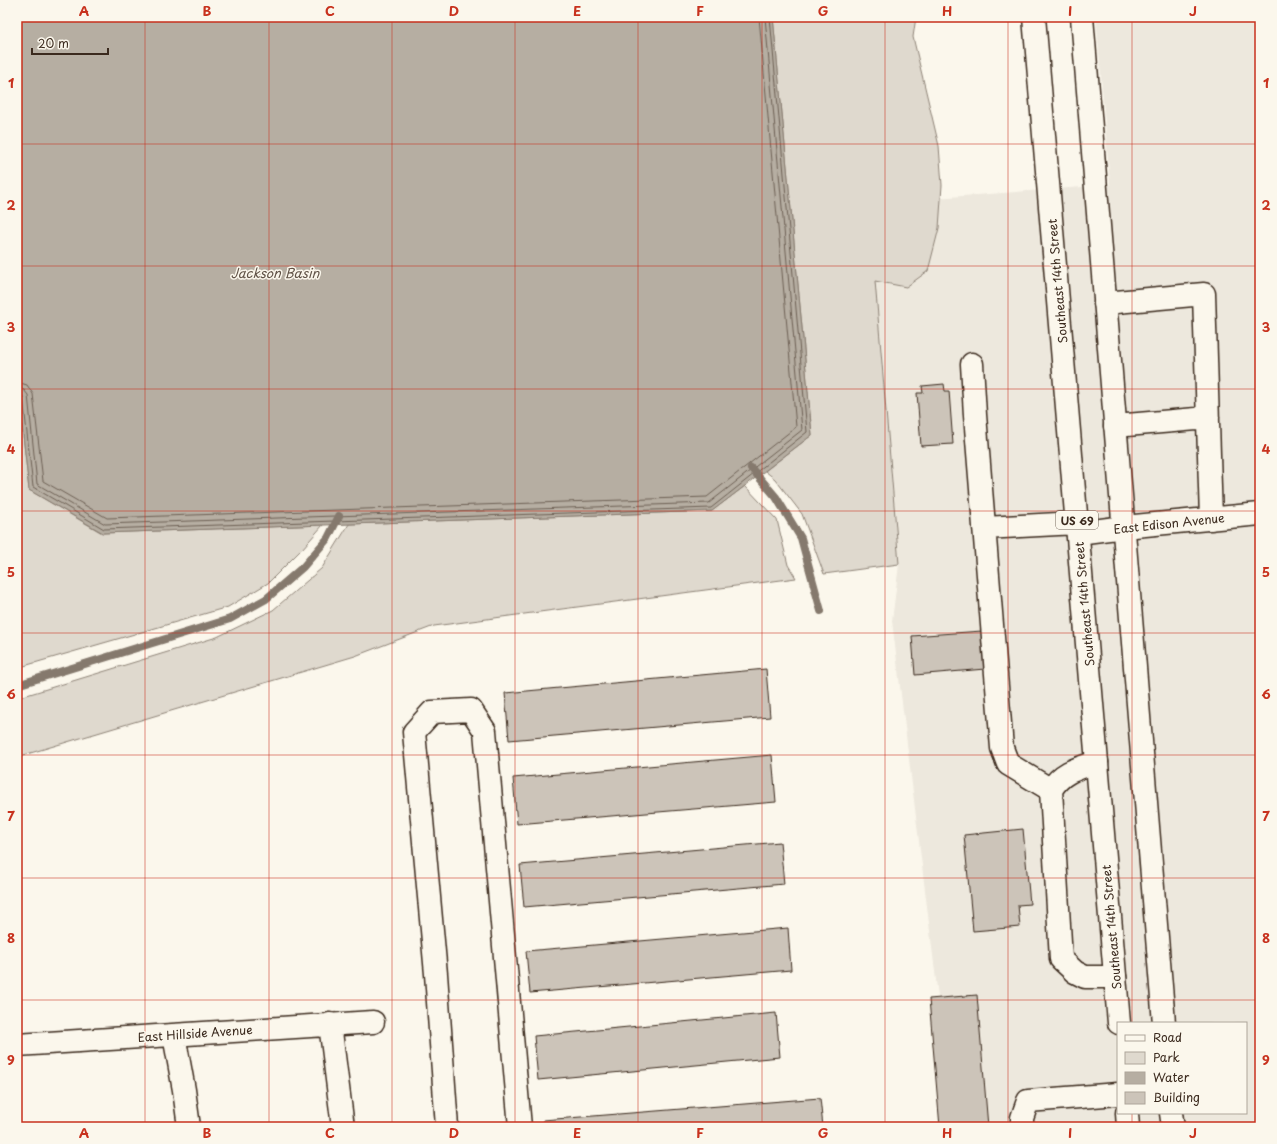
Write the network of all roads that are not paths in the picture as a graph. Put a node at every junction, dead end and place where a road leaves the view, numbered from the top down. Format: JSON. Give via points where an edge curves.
{"nodes":[{"id":1,"x":1034,"y":17,"type":"edge"},
{"id":2,"x":1082,"y":17,"type":"edge"},
{"id":3,"x":1105,"y":303,"type":"junction"},
{"id":4,"x":972,"y":364,"type":"dead end"},
{"id":5,"x":1208,"y":418,"type":"junction"},
{"id":6,"x":1116,"y":426,"type":"junction"},
{"id":7,"x":1260,"y":514,"type":"edge"},
{"id":8,"x":1211,"y":518,"type":"junction"},
{"id":9,"x":1124,"y":526,"type":"junction"},
{"id":10,"x":984,"y":528,"type":"junction"},
{"id":11,"x":1077,"y":528,"type":"junction"},
{"id":12,"x":1097,"y":762,"type":"junction"},
{"id":13,"x":1051,"y":790,"type":"junction"},
{"id":14,"x":1115,"y":977,"type":"junction"},
{"id":15,"x":373,"y":1022,"type":"dead end"},
{"id":16,"x":1119,"y":1022,"type":"edge"},
{"id":17,"x":1164,"y":1022,"type":"edge"},
{"id":18,"x":330,"y":1024,"type":"junction"},
{"id":19,"x":174,"y":1035,"type":"junction"},
{"id":20,"x":17,"y":1045,"type":"edge"},
{"id":21,"x":1117,"y":1094,"type":"edge"},
{"id":22,"x":1127,"y":1114,"type":"edge"},
{"id":23,"x":1172,"y":1114,"type":"edge"},
{"id":24,"x":188,"y":1127,"type":"edge"},
{"id":25,"x":343,"y":1127,"type":"edge"},
{"id":26,"x":447,"y":1127,"type":"edge"},
{"id":27,"x":520,"y":1127,"type":"edge"},
{"id":28,"x":1022,"y":1127,"type":"edge"},
{"id":29,"x":1128,"y":1127,"type":"edge"},
{"id":30,"x":1173,"y":1127,"type":"edge"}],
"edges":[{"from":1,"to":11,"type":"main road","name":"Southeast 14th Street","number":"US 69"},
{"from":2,"to":3,"type":"main road"},
{"from":3,"to":5,"type":"main road","via":[[1204,294]]},
{"from":3,"to":6,"type":"main road"},
{"from":4,"to":10,"type":"main road"},
{"from":5,"to":6,"type":"main road"},
{"from":5,"to":8,"type":"main road"},
{"from":6,"to":9,"type":"main road"},
{"from":7,"to":8,"type":"main road","name":"East Edison Avenue"},
{"from":8,"to":9,"type":"main road","name":"East Edison Avenue"},
{"from":9,"to":11,"type":"main road","name":"East Edison Avenue"},
{"from":9,"to":17,"type":"main road"},
{"from":10,"to":11,"type":"main road","name":"East Edison Avenue"},
{"from":10,"to":13,"type":"main road","via":[[1002,748],[1008,764]]},
{"from":11,"to":12,"type":"main road","name":"Southeast 14th Street","number":"US 69"},
{"from":12,"to":13,"type":"main road","via":[[1068,772],[1055,782]]},
{"from":12,"to":14,"type":"main road","name":"Southeast 14th Street","number":"US 69"},
{"from":13,"to":14,"type":"main road","via":[[1061,959],[1085,977]]},
{"from":14,"to":16,"type":"main road","name":"Southeast 14th Street","number":"US 69"},
{"from":15,"to":18,"type":"main road","name":"East Hillside Avenue"},
{"from":18,"to":19,"type":"main road","name":"East Hillside Avenue"},
{"from":18,"to":25,"type":"main road"},
{"from":19,"to":20,"type":"main road","name":"East Hillside Avenue"},
{"from":19,"to":24,"type":"main road"},
{"from":21,"to":28,"type":"main road","via":[[1028,1101],[1022,1118]]},
{"from":22,"to":29,"type":"main road"},
{"from":23,"to":30,"type":"main road"},
{"from":26,"to":27,"type":"main road","via":[[414,732],[432,712],[471,710],[485,731]]}]}
